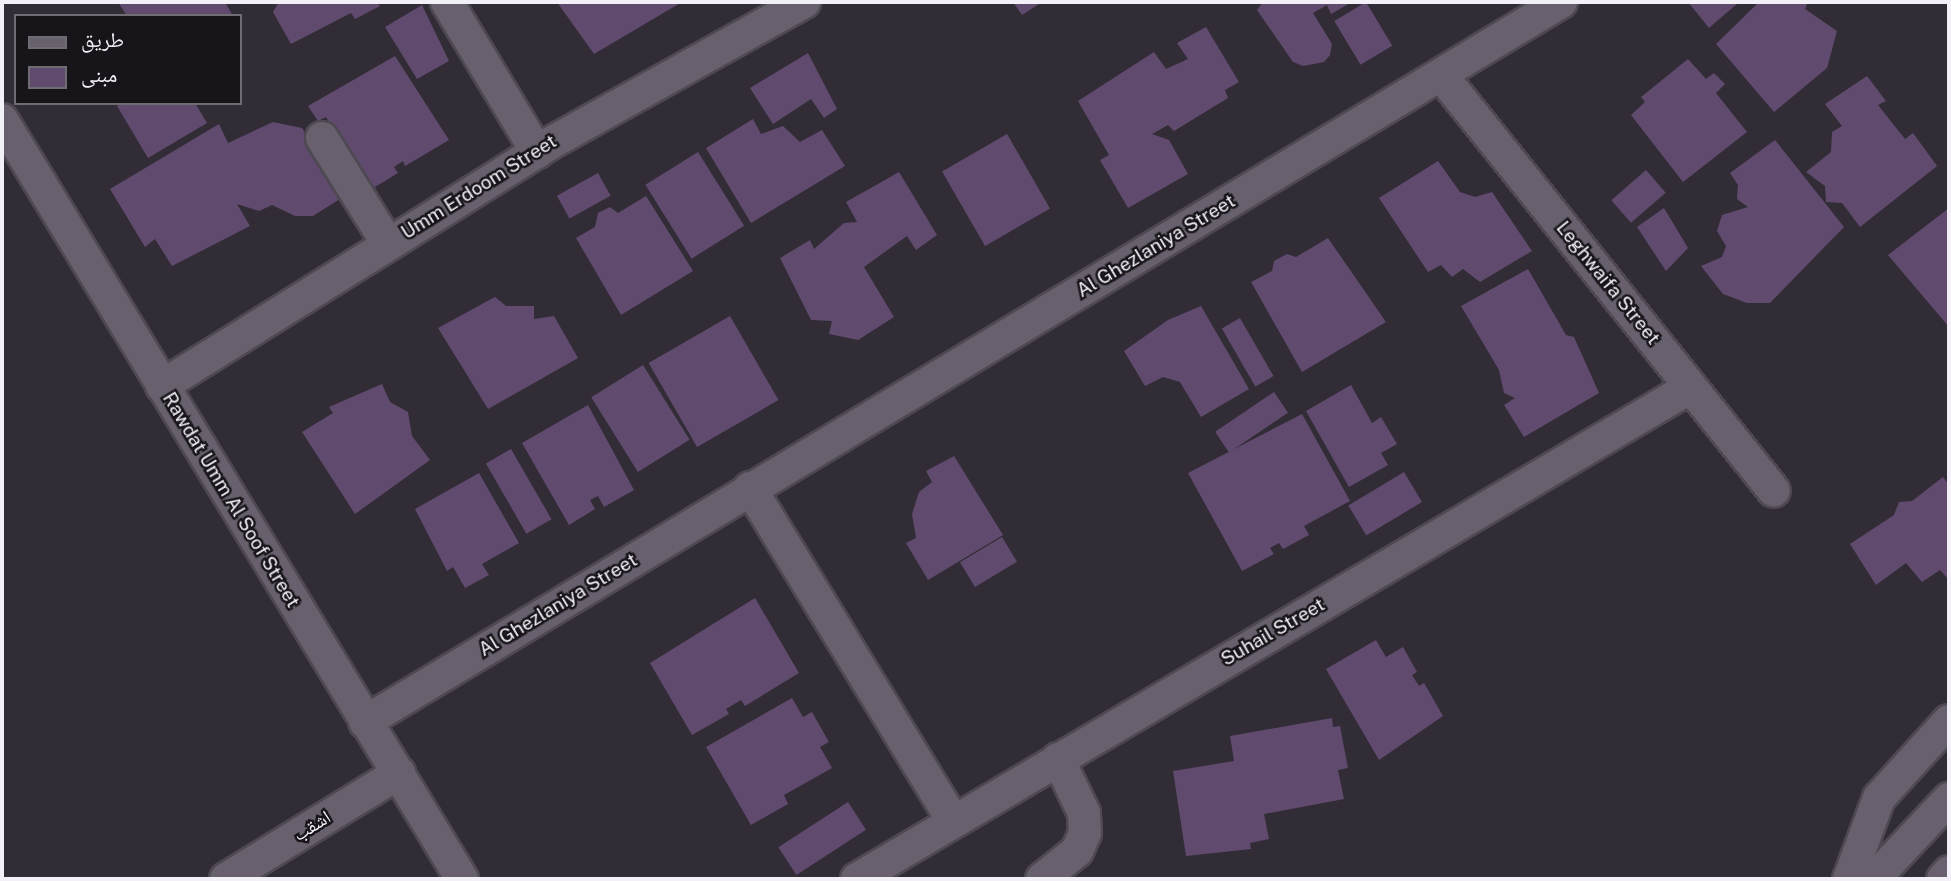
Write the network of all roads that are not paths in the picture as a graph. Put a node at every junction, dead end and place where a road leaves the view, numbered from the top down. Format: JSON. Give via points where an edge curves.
{"nodes":[{"id":1,"x":447,"y":2,"type":"edge"},
{"id":2,"x":465,"y":2,"type":"edge"},
{"id":3,"x":804,"y":2,"type":"edge"},
{"id":4,"x":1561,"y":2,"type":"edge"},
{"id":5,"x":1442,"y":76,"type":"junction"},
{"id":6,"x":2,"y":120,"type":"edge"},
{"id":7,"x":322,"y":138,"type":"dead end"},
{"id":8,"x":543,"y":148,"type":"junction"},
{"id":9,"x":387,"y":244,"type":"junction"},
{"id":10,"x":162,"y":386,"type":"junction"},
{"id":11,"x":1691,"y":387,"type":"junction"},
{"id":12,"x":750,"y":488,"type":"junction"},
{"id":13,"x":1774,"y":491,"type":"dead end"},
{"id":14,"x":1949,"y":721,"type":"edge"},
{"id":15,"x":365,"y":722,"type":"junction"},
{"id":16,"x":1059,"y":759,"type":"junction"},
{"id":17,"x":398,"y":773,"type":"junction"},
{"id":18,"x":1949,"y":799,"type":"edge"},
{"id":19,"x":953,"y":821,"type":"junction"},
{"id":20,"x":1949,"y":872,"type":"edge"},
{"id":21,"x":226,"y":879,"type":"edge"},
{"id":22,"x":462,"y":879,"type":"edge"},
{"id":23,"x":857,"y":879,"type":"edge"},
{"id":24,"x":1042,"y":879,"type":"edge"},
{"id":25,"x":1849,"y":879,"type":"edge"},
{"id":26,"x":1874,"y":879,"type":"edge"},
{"id":27,"x":1943,"y":879,"type":"edge"}],
"edges":[{"from":1,"to":8,"type":"street"},
{"from":2,"to":8,"type":"street"},
{"from":3,"to":8,"type":"street","name":"Umm Erdoom Street"},
{"from":4,"to":5,"type":"street","name":"Al Ghezlaniya Street"},
{"from":5,"to":11,"type":"street","name":"Leghwaifa Street"},
{"from":5,"to":12,"type":"street","name":"Al Ghezlaniya Street"},
{"from":6,"to":10,"type":"street","name":"Rawdat Umm Al Soof Street"},
{"from":7,"to":9,"type":"street"},
{"from":8,"to":9,"type":"street","name":"Umm Erdoom Street"},
{"from":9,"to":10,"type":"street","name":"Umm Erdoom Street"},
{"from":10,"to":15,"type":"street","name":"Rawdat Umm Al Soof Street"},
{"from":11,"to":13,"type":"street","name":"Leghwaifa Street"},
{"from":11,"to":16,"type":"street","name":"Suhail Street"},
{"from":12,"to":15,"type":"street","name":"Al Ghezlaniya Street"},
{"from":12,"to":19,"type":"street"},
{"from":14,"to":25,"type":"street","via":[[1880,798]]},
{"from":15,"to":17,"type":"street","name":"Rawdat Umm Al Soof Street"},
{"from":16,"to":19,"type":"street","name":"Suhail Street"},
{"from":16,"to":24,"type":"street","via":[[1084,813],[1085,832],[1077,851]]},
{"from":17,"to":21,"type":"street","name":"اشقب"},
{"from":17,"to":22,"type":"street","name":"Rawdat Umm Al Soof Street"},
{"from":18,"to":26,"type":"street"},
{"from":19,"to":23,"type":"street","name":"Suhail Street"},
{"from":20,"to":27,"type":"street"}]}
